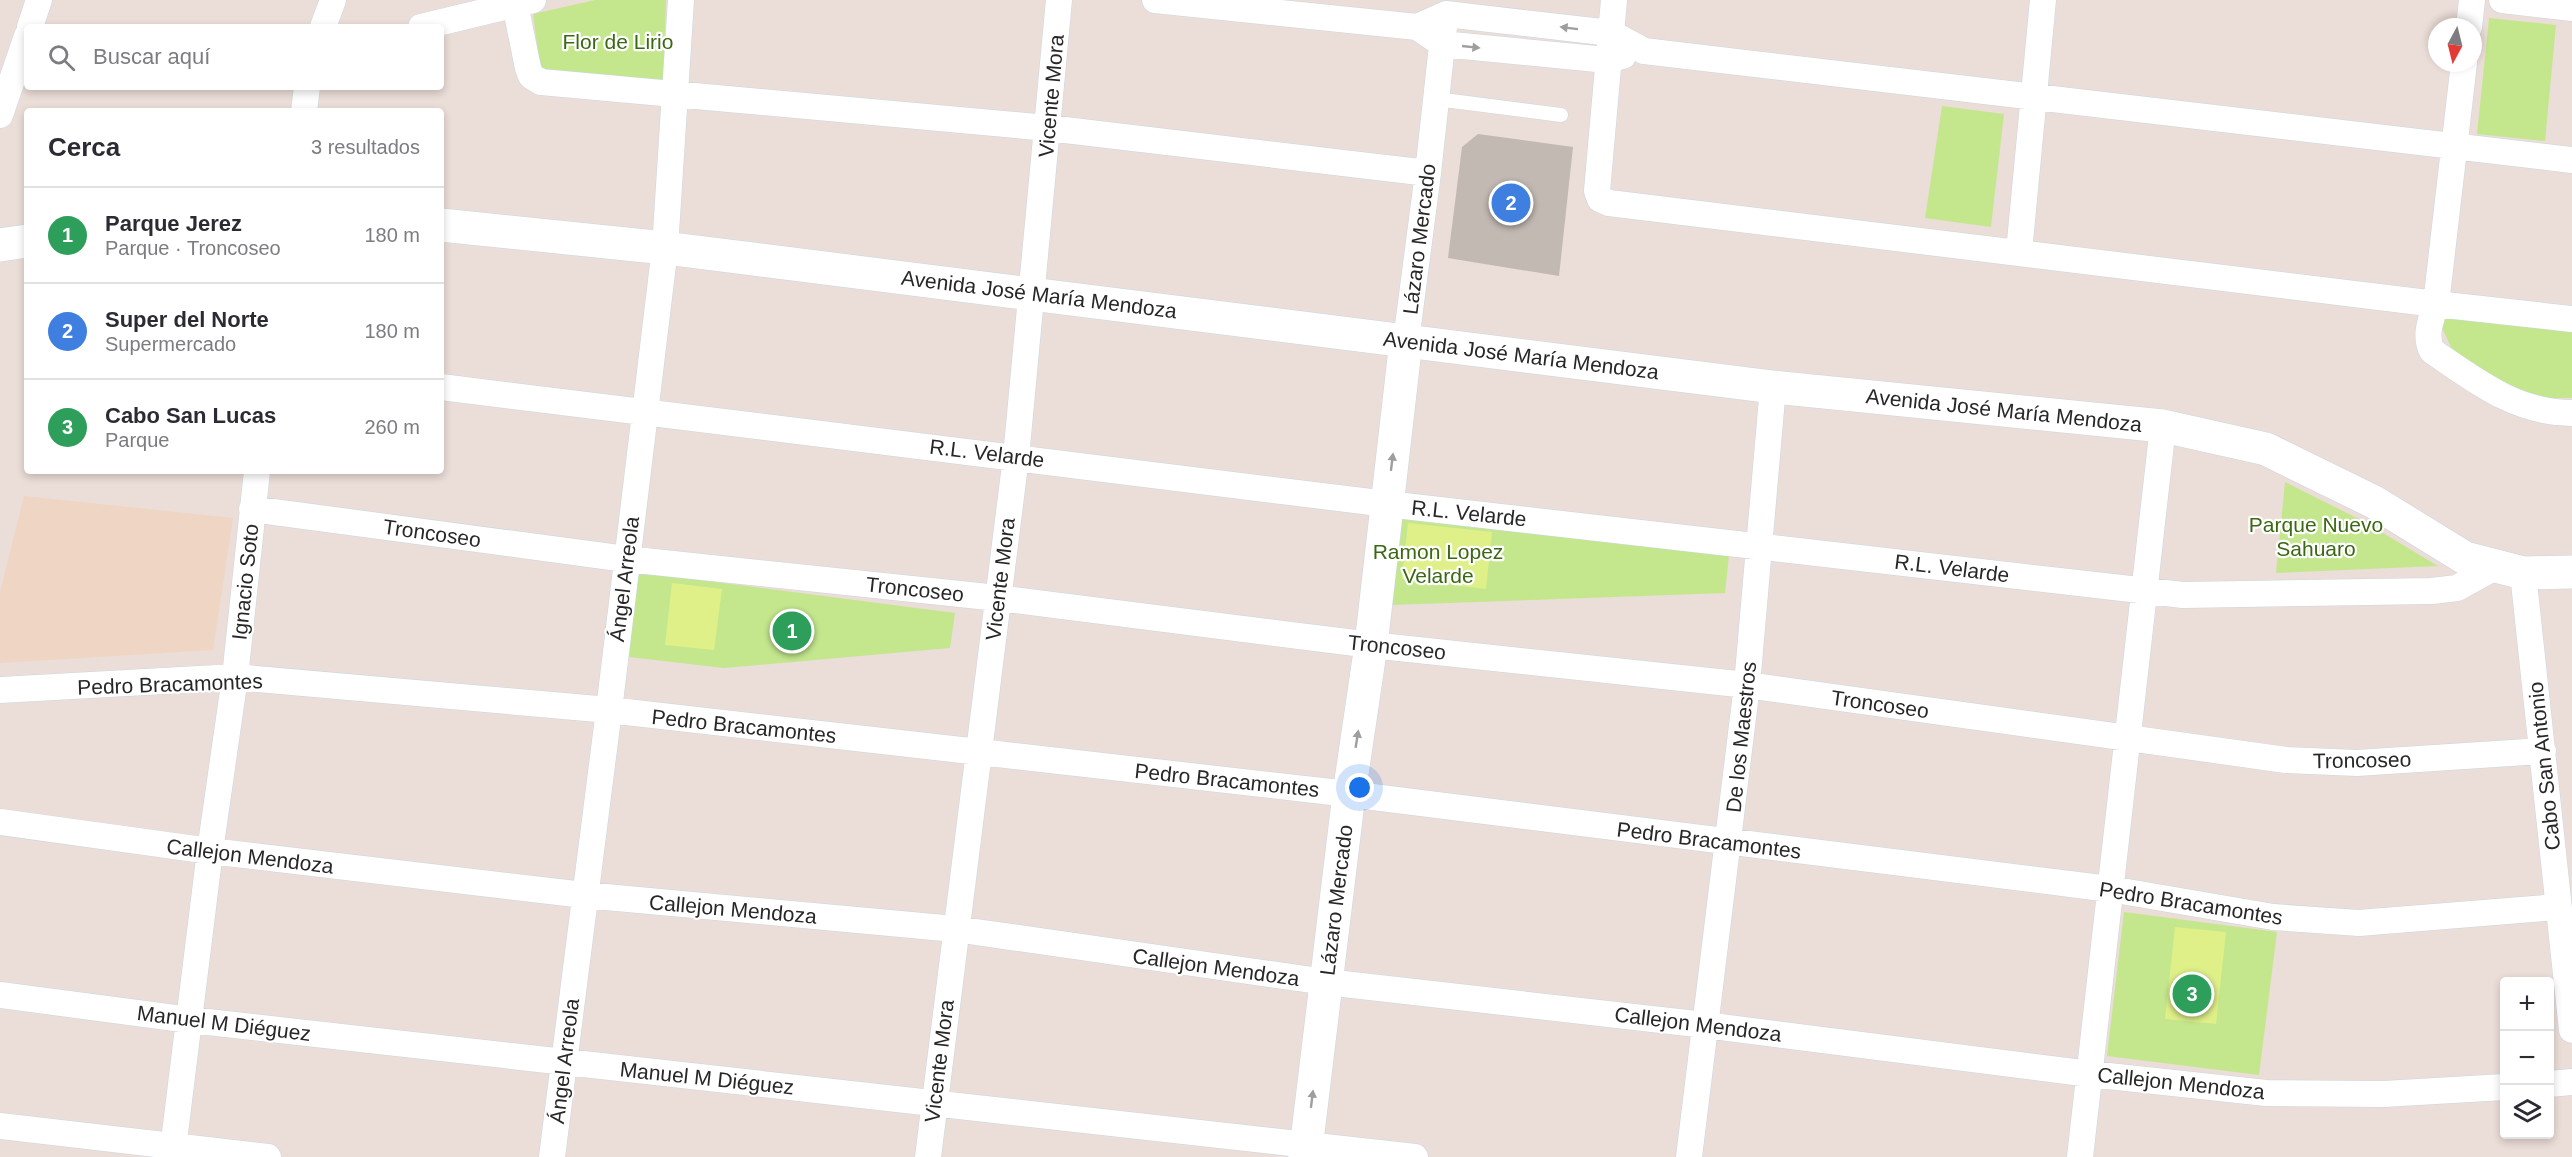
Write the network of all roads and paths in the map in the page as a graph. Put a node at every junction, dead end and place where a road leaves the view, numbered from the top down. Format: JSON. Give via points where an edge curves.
{"nodes":[{"id":1,"x":39,"y":0,"type":"edge"},
{"id":2,"x":333,"y":0,"type":"edge"},
{"id":3,"x":681,"y":0,"type":"edge"},
{"id":4,"x":1059,"y":0,"type":"edge"},
{"id":5,"x":1155,"y":0,"type":"edge"},
{"id":6,"x":1614,"y":0,"type":"edge"},
{"id":7,"x":2043,"y":0,"type":"edge"},
{"id":8,"x":2472,"y":0,"type":"edge"},
{"id":9,"x":2502,"y":0,"type":"edge"},
{"id":10,"x":524,"y":2,"type":"edge"},
{"id":11,"x":1446,"y":7,"type":"edge"},
{"id":12,"x":2572,"y":8,"type":"edge"},
{"id":13,"x":2470,"y":18,"type":"edge"},
{"id":14,"x":31,"y":24,"type":"edge"},
{"id":15,"x":323,"y":24,"type":"edge"},
{"id":16,"x":432,"y":24,"type":"edge"},
{"id":17,"x":1418,"y":27,"type":"junction"},
{"id":18,"x":1611,"y":33,"type":"junction"},
{"id":19,"x":1442,"y":44,"type":"junction"},
{"id":20,"x":24,"y":45,"type":"edge"},
{"id":21,"x":1644,"y":51,"type":"junction"},
{"id":22,"x":1607,"y":60,"type":"junction"},
{"id":23,"x":2463,"y":72,"type":"edge"},
{"id":24,"x":307,"y":90,"type":"edge"},
{"id":25,"x":675,"y":95,"type":"junction"},
{"id":26,"x":2032,"y":97,"type":"junction"},
{"id":27,"x":1436,"y":99,"type":"junction"},
{"id":28,"x":304,"y":108,"type":"edge"},
{"id":29,"x":0,"y":115,"type":"edge"},
{"id":30,"x":1561,"y":115,"type":"dead end"},
{"id":31,"x":1048,"y":128,"type":"junction"},
{"id":32,"x":2454,"y":145,"type":"junction"},
{"id":33,"x":2572,"y":160,"type":"edge"},
{"id":34,"x":1428,"y":173,"type":"junction"},
{"id":35,"x":444,"y":225,"type":"edge"},
{"id":36,"x":24,"y":241,"type":"edge"},
{"id":37,"x":0,"y":245,"type":"edge"},
{"id":38,"x":665,"y":248,"type":"junction"},
{"id":39,"x":2019,"y":252,"type":"junction"},
{"id":40,"x":1031,"y":293,"type":"junction"},
{"id":41,"x":2436,"y":304,"type":"junction"},
{"id":42,"x":2572,"y":319,"type":"edge"},
{"id":43,"x":1406,"y":341,"type":"junction"},
{"id":44,"x":444,"y":387,"type":"edge"},
{"id":45,"x":1773,"y":387,"type":"junction"},
{"id":46,"x":646,"y":411,"type":"junction"},
{"id":47,"x":2572,"y":413,"type":"edge"},
{"id":48,"x":2163,"y":426,"type":"junction"},
{"id":49,"x":1016,"y":457,"type":"junction"},
{"id":50,"x":257,"y":474,"type":"edge"},
{"id":51,"x":1387,"y":504,"type":"junction"},
{"id":52,"x":252,"y":509,"type":"junction"},
{"id":53,"x":1760,"y":546,"type":"junction"},
{"id":54,"x":626,"y":558,"type":"junction"},
{"id":55,"x":2509,"y":570,"type":"junction"},
{"id":56,"x":2572,"y":572,"type":"edge"},
{"id":57,"x":2145,"y":591,"type":"junction"},
{"id":58,"x":998,"y":598,"type":"junction"},
{"id":59,"x":1371,"y":645,"type":"junction"},
{"id":60,"x":235,"y":677,"type":"junction"},
{"id":61,"x":1747,"y":685,"type":"junction"},
{"id":62,"x":0,"y":690,"type":"edge"},
{"id":63,"x":609,"y":710,"type":"junction"},
{"id":64,"x":2127,"y":740,"type":"junction"},
{"id":65,"x":2543,"y":751,"type":"junction"},
{"id":66,"x":978,"y":752,"type":"junction"},
{"id":67,"x":1349,"y":794,"type":"junction"},
{"id":68,"x":0,"y":822,"type":"edge"},
{"id":69,"x":1729,"y":843,"type":"junction"},
{"id":70,"x":210,"y":851,"type":"junction"},
{"id":71,"x":2110,"y":889,"type":"junction"},
{"id":72,"x":584,"y":895,"type":"junction"},
{"id":73,"x":2557,"y":907,"type":"junction"},
{"id":74,"x":955,"y":929,"type":"junction"},
{"id":75,"x":1326,"y":982,"type":"junction"},
{"id":76,"x":0,"y":995,"type":"edge"},
{"id":77,"x":190,"y":1020,"type":"junction"},
{"id":78,"x":1705,"y":1024,"type":"junction"},
{"id":79,"x":2572,"y":1030,"type":"edge"},
{"id":80,"x":564,"y":1062,"type":"junction"},
{"id":81,"x":2090,"y":1074,"type":"junction"},
{"id":82,"x":2572,"y":1082,"type":"edge"},
{"id":83,"x":2554,"y":1084,"type":"edge"},
{"id":84,"x":2500,"y":1087,"type":"edge"},
{"id":85,"x":935,"y":1104,"type":"junction"},
{"id":86,"x":0,"y":1126,"type":"edge"},
{"id":87,"x":172,"y":1151,"type":"edge"},
{"id":88,"x":1306,"y":1151,"type":"edge"},
{"id":89,"x":268,"y":1157,"type":"edge"},
{"id":90,"x":552,"y":1157,"type":"edge"},
{"id":91,"x":928,"y":1157,"type":"edge"},
{"id":92,"x":1415,"y":1157,"type":"edge"},
{"id":93,"x":1689,"y":1157,"type":"edge"},
{"id":94,"x":2080,"y":1157,"type":"edge"}],
"edges":[{"from":1,"to":14,"type":"street"},
{"from":2,"to":15,"type":"street"},
{"from":3,"to":25,"type":"street","name":"Ángel Arreola"},
{"from":4,"to":31,"type":"street","name":"Vicente Mora"},
{"from":5,"to":17,"type":"street"},
{"from":6,"to":18,"type":"street"},
{"from":7,"to":26,"type":"street"},
{"from":8,"to":13,"type":"street"},
{"from":9,"to":12,"type":"street"},
{"from":10,"to":16,"type":"street"},
{"from":10,"to":25,"type":"street","via":[[531,76],[541,82]]},
{"from":11,"to":17,"type":"street"},
{"from":18,"to":11,"type":"street","one_way":true},
{"from":11,"to":19,"type":"street","name":"Lázaro Mercado"},
{"from":17,"to":19,"type":"street"},
{"from":18,"to":21,"type":"street"},
{"from":18,"to":22,"type":"street"},
{"from":19,"to":22,"type":"street","one_way":true},
{"from":19,"to":27,"type":"street","name":"Lázaro Mercado"},
{"from":20,"to":29,"type":"street"},
{"from":21,"to":22,"type":"street"},
{"from":21,"to":26,"type":"street"},
{"from":22,"to":39,"type":"street","via":[[1597,191],[1600,199]]},
{"from":23,"to":32,"type":"street"},
{"from":24,"to":28,"type":"street"},
{"from":25,"to":31,"type":"street"},
{"from":25,"to":38,"type":"street","name":"Ángel Arreola"},
{"from":26,"to":32,"type":"street"},
{"from":26,"to":39,"type":"street"},
{"from":27,"to":30,"type":"lane"},
{"from":27,"to":34,"type":"street","name":"Lázaro Mercado"},
{"from":31,"to":34,"type":"street"},
{"from":31,"to":40,"type":"street","name":"Vicente Mora"},
{"from":32,"to":33,"type":"street"},
{"from":32,"to":41,"type":"street"},
{"from":34,"to":43,"type":"street","name":"Lázaro Mercado"},
{"from":35,"to":38,"type":"street","name":"Avenida José María Mendoza"},
{"from":36,"to":37,"type":"street"},
{"from":38,"to":40,"type":"street","name":"Avenida José María Mendoza"},
{"from":38,"to":46,"type":"street","name":"Ángel Arreola"},
{"from":39,"to":41,"type":"street"},
{"from":40,"to":43,"type":"street","name":"Avenida José María Mendoza"},
{"from":40,"to":49,"type":"street","name":"Vicente Mora"},
{"from":41,"to":42,"type":"street"},
{"from":41,"to":47,"type":"street","via":[[2428,334],[2432,351],[2481,385],[2519,405]]},
{"from":43,"to":45,"type":"street","name":"Avenida José María Mendoza"},
{"from":51,"to":43,"type":"street","name":"Lázaro Mercado","one_way":true},
{"from":44,"to":46,"type":"street","name":"R.L. Velarde"},
{"from":45,"to":48,"type":"street","name":"Avenida José María Mendoza"},
{"from":45,"to":53,"type":"street","name":"De los Maestros"},
{"from":46,"to":49,"type":"street","name":"R.L. Velarde"},
{"from":46,"to":54,"type":"street","name":"Ángel Arreola"},
{"from":48,"to":55,"type":"street","name":"Avenida José María Mendoza","via":[[2266,449],[2374,502],[2465,558]]},
{"from":48,"to":57,"type":"street"},
{"from":49,"to":51,"type":"street","name":"R.L. Velarde"},
{"from":49,"to":58,"type":"street","name":"Vicente Mora"},
{"from":50,"to":52,"type":"street","name":"Ignacio Soto"},
{"from":51,"to":53,"type":"street","name":"R.L. Velarde"},
{"from":51,"to":59,"type":"street","name":"Lázaro Mercado"},
{"from":52,"to":54,"type":"street","name":"Troncoseo"},
{"from":52,"to":60,"type":"street","name":"Ignacio Soto"},
{"from":53,"to":57,"type":"street","name":"R.L. Velarde"},
{"from":53,"to":61,"type":"street","name":"De los Maestros"},
{"from":54,"to":58,"type":"street","name":"Troncoseo"},
{"from":54,"to":63,"type":"street","name":"Ángel Arreola"},
{"from":55,"to":56,"type":"street","name":"Avenida José María Mendoza"},
{"from":55,"to":57,"type":"street","name":"R.L. Velarde","via":[[2457,588],[2432,591],[2220,596]]},
{"from":55,"to":65,"type":"street","name":"Cabo San Antonio"},
{"from":57,"to":64,"type":"street"},
{"from":58,"to":59,"type":"street","name":"Troncoseo"},
{"from":58,"to":66,"type":"street","name":"Vicente Mora"},
{"from":59,"to":61,"type":"street","name":"Troncoseo"},
{"from":67,"to":59,"type":"street","name":"Lázaro Mercado","one_way":true},
{"from":60,"to":62,"type":"street","name":"Pedro Bracamontes"},
{"from":60,"to":63,"type":"street","name":"Pedro Bracamontes"},
{"from":60,"to":70,"type":"street","name":"Ignacio Soto"},
{"from":61,"to":64,"type":"street","name":"Troncoseo"},
{"from":61,"to":69,"type":"street","name":"De los Maestros"},
{"from":63,"to":66,"type":"street","name":"Pedro Bracamontes"},
{"from":63,"to":72,"type":"street","name":"Ángel Arreola"},
{"from":64,"to":65,"type":"street","name":"Troncoseo","via":[[2286,760],[2357,763]]},
{"from":64,"to":71,"type":"street"},
{"from":65,"to":73,"type":"street","name":"Cabo San Antonio"},
{"from":66,"to":67,"type":"street","name":"Pedro Bracamontes"},
{"from":66,"to":74,"type":"street","name":"Vicente Mora"},
{"from":67,"to":69,"type":"street","name":"Pedro Bracamontes"},
{"from":67,"to":75,"type":"street","name":"Lázaro Mercado"},
{"from":68,"to":70,"type":"street","name":"Callejon Mendoza"},
{"from":69,"to":71,"type":"street","name":"Pedro Bracamontes"},
{"from":69,"to":78,"type":"street","name":"De los Maestros"},
{"from":70,"to":72,"type":"street","name":"Callejon Mendoza"},
{"from":70,"to":77,"type":"street","name":"Ignacio Soto"},
{"from":71,"to":73,"type":"street","name":"Pedro Bracamontes","via":[[2273,917],[2359,922]]},
{"from":71,"to":81,"type":"street"},
{"from":72,"to":74,"type":"street","name":"Callejon Mendoza"},
{"from":72,"to":80,"type":"street","name":"Ángel Arreola"},
{"from":73,"to":79,"type":"street","name":"Cabo San Antonio"},
{"from":74,"to":75,"type":"street","name":"Callejon Mendoza"},
{"from":74,"to":85,"type":"street","name":"Vicente Mora"},
{"from":75,"to":78,"type":"street","name":"Callejon Mendoza"},
{"from":88,"to":75,"type":"street","name":"Lázaro Mercado","one_way":true},
{"from":76,"to":77,"type":"street","name":"Manuel M Diéguez"},
{"from":77,"to":80,"type":"street","name":"Manuel M Diéguez"},
{"from":77,"to":87,"type":"street","name":"Ignacio Soto"},
{"from":78,"to":81,"type":"street","name":"Callejon Mendoza"},
{"from":78,"to":93,"type":"street","name":"De los Maestros"},
{"from":80,"to":85,"type":"street","name":"Manuel M Diéguez"},
{"from":80,"to":90,"type":"street","name":"Ángel Arreola"},
{"from":81,"to":84,"type":"street","name":"Callejon Mendoza","via":[[2266,1093],[2384,1094]]},
{"from":81,"to":94,"type":"street"},
{"from":82,"to":83,"type":"street"},
{"from":85,"to":88,"type":"street","name":"Manuel M Diéguez"},
{"from":85,"to":91,"type":"street","name":"Vicente Mora"},
{"from":86,"to":87,"type":"street"},
{"from":87,"to":89,"type":"street"},
{"from":88,"to":92,"type":"street","name":"Manuel M Diéguez"}]}
